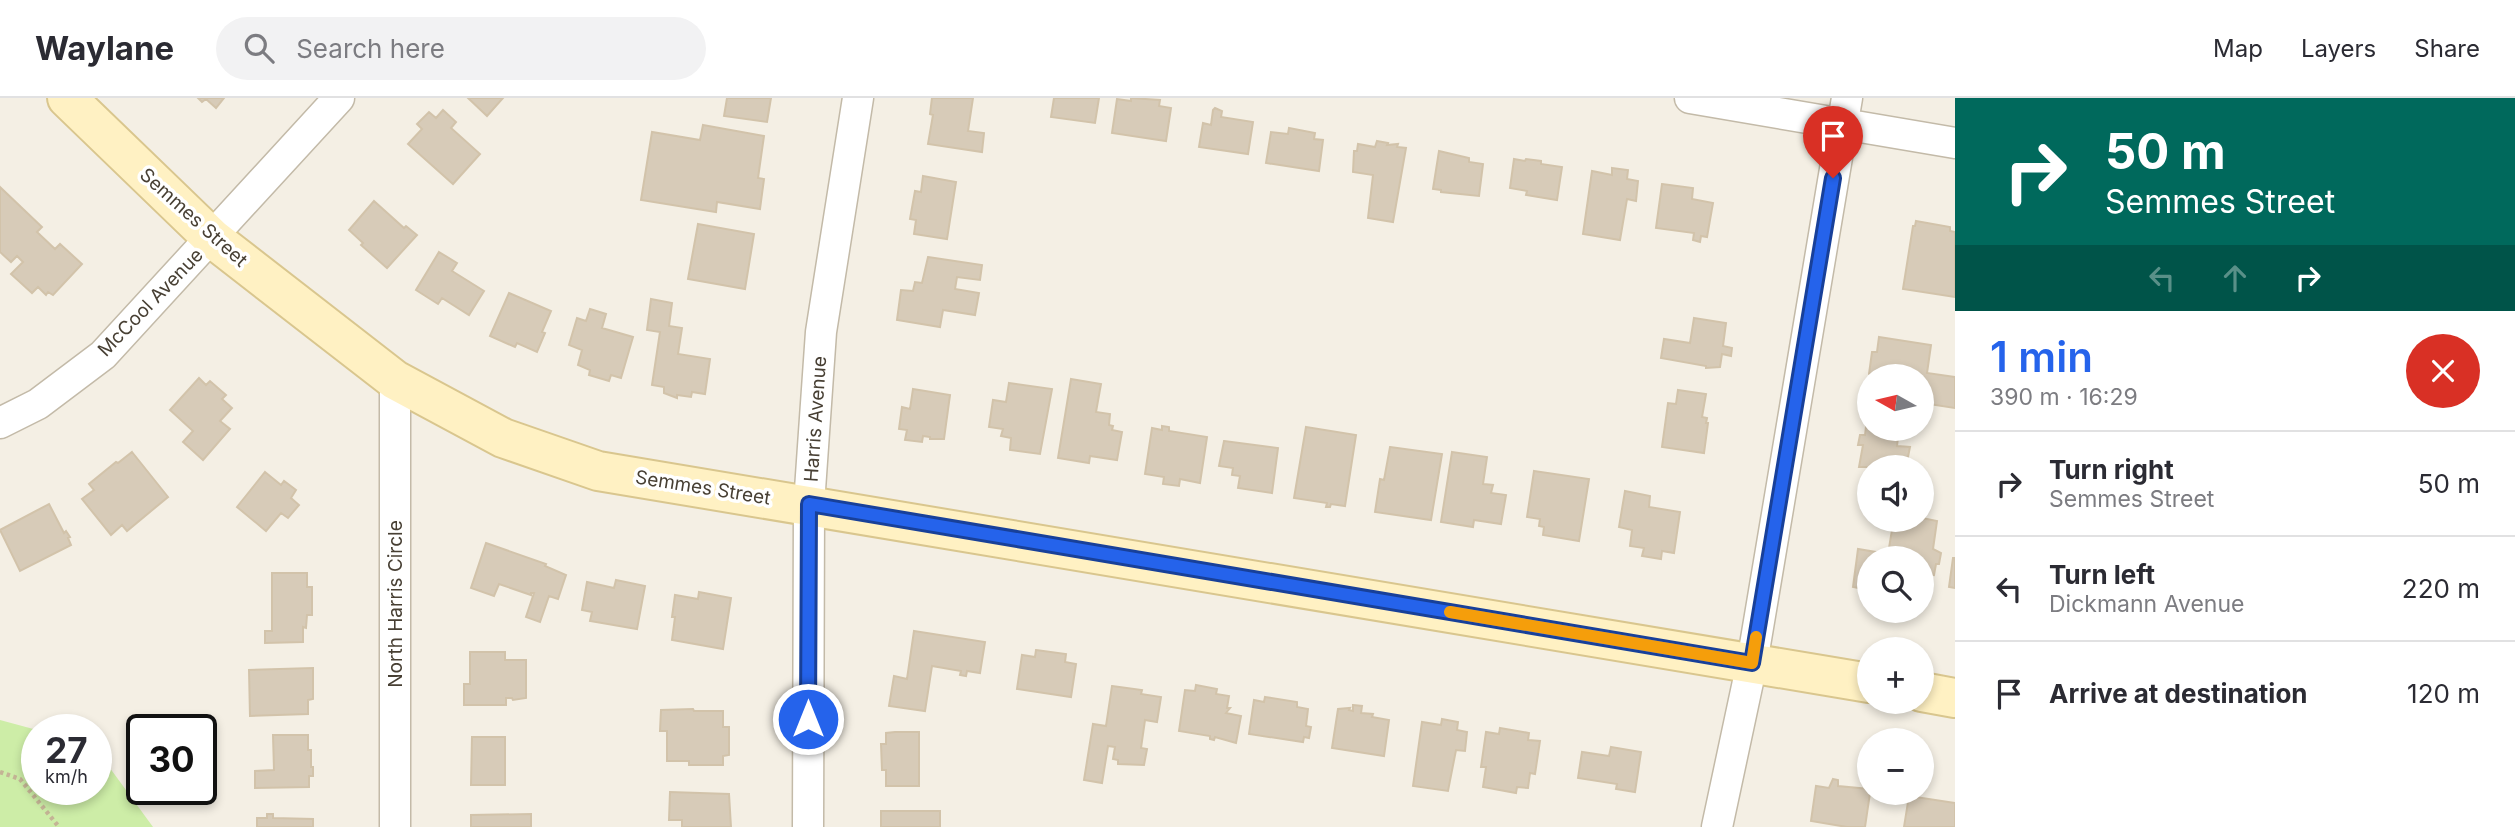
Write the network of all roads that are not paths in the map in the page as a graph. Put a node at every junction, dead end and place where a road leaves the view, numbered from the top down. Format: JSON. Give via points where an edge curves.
{"nodes":[{"id":1,"x":67,"y":98,"type":"edge"},
{"id":2,"x":339,"y":98,"type":"edge"},
{"id":3,"x":858,"y":98,"type":"edge"},
{"id":4,"x":1690,"y":98,"type":"edge"},
{"id":5,"x":1845,"y":111,"type":"edge"},
{"id":6,"x":1955,"y":143,"type":"edge"},
{"id":7,"x":212,"y":238,"type":"junction"},
{"id":8,"x":395,"y":380,"type":"junction"},
{"id":9,"x":0,"y":423,"type":"edge"},
{"id":10,"x":809,"y":504,"type":"junction"},
{"id":11,"x":1752,"y":663,"type":"junction"},
{"id":12,"x":1857,"y":681,"type":"edge"},
{"id":13,"x":1934,"y":694,"type":"edge"},
{"id":14,"x":1955,"y":698,"type":"edge"},
{"id":15,"x":395,"y":827,"type":"edge"},
{"id":16,"x":808,"y":827,"type":"edge"},
{"id":17,"x":1717,"y":827,"type":"edge"}],
"edges":[{"from":1,"to":7,"type":"main road","name":"Semmes Street"},
{"from":2,"to":7,"type":"street","name":"McCool Avenue"},
{"from":3,"to":10,"type":"street","name":"Harris Avenue","via":[[821,332]]},
{"from":4,"to":5,"type":"street"},
{"from":5,"to":6,"type":"street"},
{"from":5,"to":11,"type":"street"},
{"from":7,"to":8,"type":"main road","name":"Semmes Street"},
{"from":7,"to":9,"type":"street","name":"McCool Avenue","via":[[103,355],[38,404]]},
{"from":8,"to":10,"type":"main road","name":"Semmes Street","via":[[503,438],[598,471]]},
{"from":8,"to":15,"type":"street","name":"North Harris Circle"},
{"from":10,"to":11,"type":"main road","name":"Semmes Street"},
{"from":10,"to":16,"type":"street","name":"Harris Avenue"},
{"from":11,"to":12,"type":"main road","name":"Semmes Street"},
{"from":11,"to":17,"type":"street"},
{"from":13,"to":14,"type":"main road"}]}
